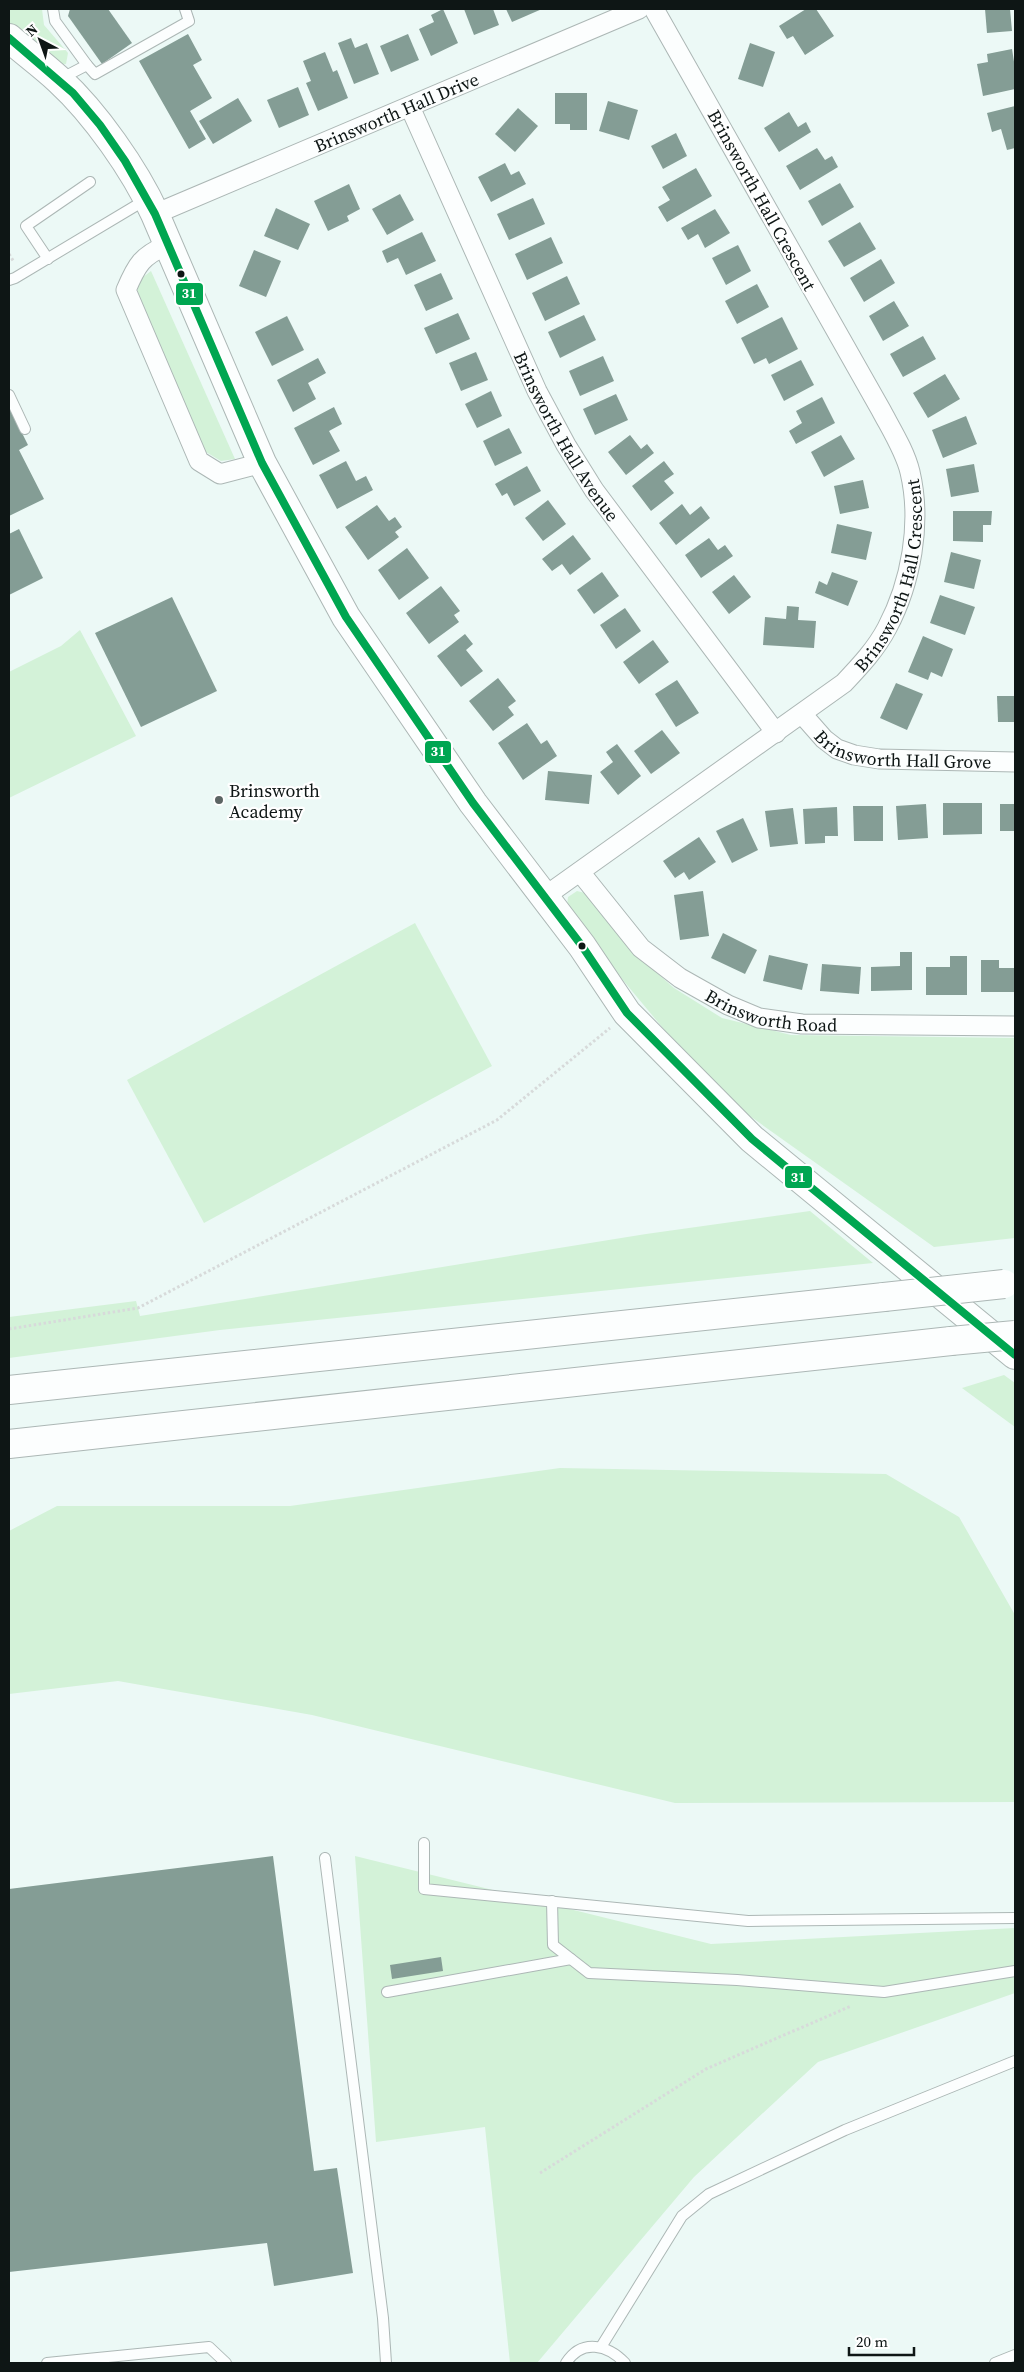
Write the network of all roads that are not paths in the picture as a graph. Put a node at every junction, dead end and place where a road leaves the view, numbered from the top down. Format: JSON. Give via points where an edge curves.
{"nodes":[{"id":1,"x":53,"y":9,"type":"edge"},
{"id":2,"x":185,"y":9,"type":"edge"},
{"id":3,"x":639,"y":9,"type":"edge"},
{"id":4,"x":654,"y":9,"type":"edge"},
{"id":5,"x":9,"y":38,"type":"edge"},
{"id":6,"x":87,"y":65,"type":"junction"},
{"id":7,"x":59,"y":80,"type":"junction"},
{"id":8,"x":410,"y":107,"type":"junction"},
{"id":9,"x":90,"y":182,"type":"dead end"},
{"id":10,"x":151,"y":206,"type":"junction"},
{"id":11,"x":168,"y":245,"type":"junction"},
{"id":12,"x":48,"y":259,"type":"junction"},
{"id":13,"x":9,"y":280,"type":"edge"},
{"id":14,"x":9,"y":396,"type":"edge"},
{"id":15,"x":25,"y":429,"type":"dead end"},
{"id":16,"x":262,"y":463,"type":"junction"},
{"id":17,"x":802,"y":714,"type":"junction"},
{"id":18,"x":776,"y":733,"type":"junction"},
{"id":19,"x":1015,"y":762,"type":"edge"},
{"id":20,"x":580,"y":872,"type":"junction"},
{"id":21,"x":544,"y":897,"type":"junction"},
{"id":22,"x":1015,"y":1026,"type":"edge"},
{"id":23,"x":1010,"y":1283,"type":"edge"},
{"id":24,"x":1015,"y":1335,"type":"edge"},
{"id":25,"x":1015,"y":1354,"type":"edge"},
{"id":26,"x":9,"y":1390,"type":"edge"},
{"id":27,"x":9,"y":1444,"type":"edge"},
{"id":28,"x":424,"y":1843,"type":"dead end"},
{"id":29,"x":325,"y":1858,"type":"dead end"},
{"id":30,"x":552,"y":1901,"type":"junction"},
{"id":31,"x":1015,"y":1918,"type":"edge"},
{"id":32,"x":571,"y":1959,"type":"junction"},
{"id":33,"x":1015,"y":1971,"type":"edge"},
{"id":34,"x":387,"y":1992,"type":"dead end"},
{"id":35,"x":1015,"y":2061,"type":"edge"},
{"id":36,"x":601,"y":2347,"type":"junction"},
{"id":37,"x":1015,"y":2355,"type":"edge"},
{"id":38,"x":47,"y":2363,"type":"edge"},
{"id":39,"x":226,"y":2363,"type":"edge"},
{"id":40,"x":386,"y":2363,"type":"edge"},
{"id":41,"x":566,"y":2363,"type":"edge"},
{"id":42,"x":625,"y":2363,"type":"edge"},
{"id":43,"x":995,"y":2363,"type":"edge"}],
"edges":[{"from":1,"to":6,"type":"lane","via":[[55,21]]},
{"from":2,"to":6,"type":"lane","via":[[189,21],[95,74]]},
{"from":3,"to":8,"type":"street","name":"Brinsworth Hall Drive"},
{"from":4,"to":17,"type":"street","name":"Brinsworth Hall Crescent","via":[[881,410],[910,471],[914,527],[910,566],[898,604],[886,630],[866,658],[844,683]]},
{"from":5,"to":7,"type":"main road"},
{"from":6,"to":7,"type":"lane"},
{"from":7,"to":10,"type":"main road","via":[[86,107]]},
{"from":8,"to":10,"type":"street","name":"Brinsworth Hall Drive"},
{"from":8,"to":18,"type":"street","name":"Brinsworth Hall Avenue","via":[[537,391],[566,445],[594,490]]},
{"from":9,"to":12,"type":"lane","via":[[26,226]]},
{"from":10,"to":11,"type":"main road"},
{"from":10,"to":12,"type":"lane"},
{"from":11,"to":16,"type":"main road"},
{"from":11,"to":16,"type":"street","via":[[149,253],[134,270],[126,290],[195,451],[199,460],[220,474]]},
{"from":12,"to":13,"type":"lane"},
{"from":14,"to":15,"type":"lane"},
{"from":16,"to":21,"type":"main road","via":[[346,616],[473,803]]},
{"from":17,"to":18,"type":"street","name":"Brinsworth Hall Crescent"},
{"from":17,"to":19,"type":"street","name":"Brinsworth Hall Grove","via":[[824,739],[854,755],[879,759]]},
{"from":18,"to":20,"type":"street","name":"Brinsworth Hall Crescent"},
{"from":20,"to":21,"type":"street","name":"Brinsworth Hall Crescent"},
{"from":20,"to":22,"type":"street","name":"Brinsworth Road","via":[[641,948],[680,978],[759,1018],[802,1024]]},
{"from":21,"to":25,"type":"main road","via":[[627,1012],[752,1139]]},
{"from":23,"to":26,"type":"main road","bridge":true},
{"from":24,"to":27,"type":"main road","bridge":true},
{"from":28,"to":30,"type":"lane","via":[[424,1889]]},
{"from":29,"to":40,"type":"lane"},
{"from":30,"to":31,"type":"lane","via":[[748,1921]]},
{"from":30,"to":32,"type":"lane","via":[[553,1945]]},
{"from":32,"to":33,"type":"lane","via":[[589,1973],[747,1980],[884,1992]]},
{"from":32,"to":34,"type":"lane"},
{"from":35,"to":36,"type":"lane","via":[[845,2130],[709,2194],[682,2216]]},
{"from":36,"to":41,"type":"lane","via":[[579,2351]]},
{"from":36,"to":42,"type":"lane","via":[[612,2351]]},
{"from":37,"to":43,"type":"lane"},
{"from":38,"to":39,"type":"lane","via":[[208,2346]]}]}
